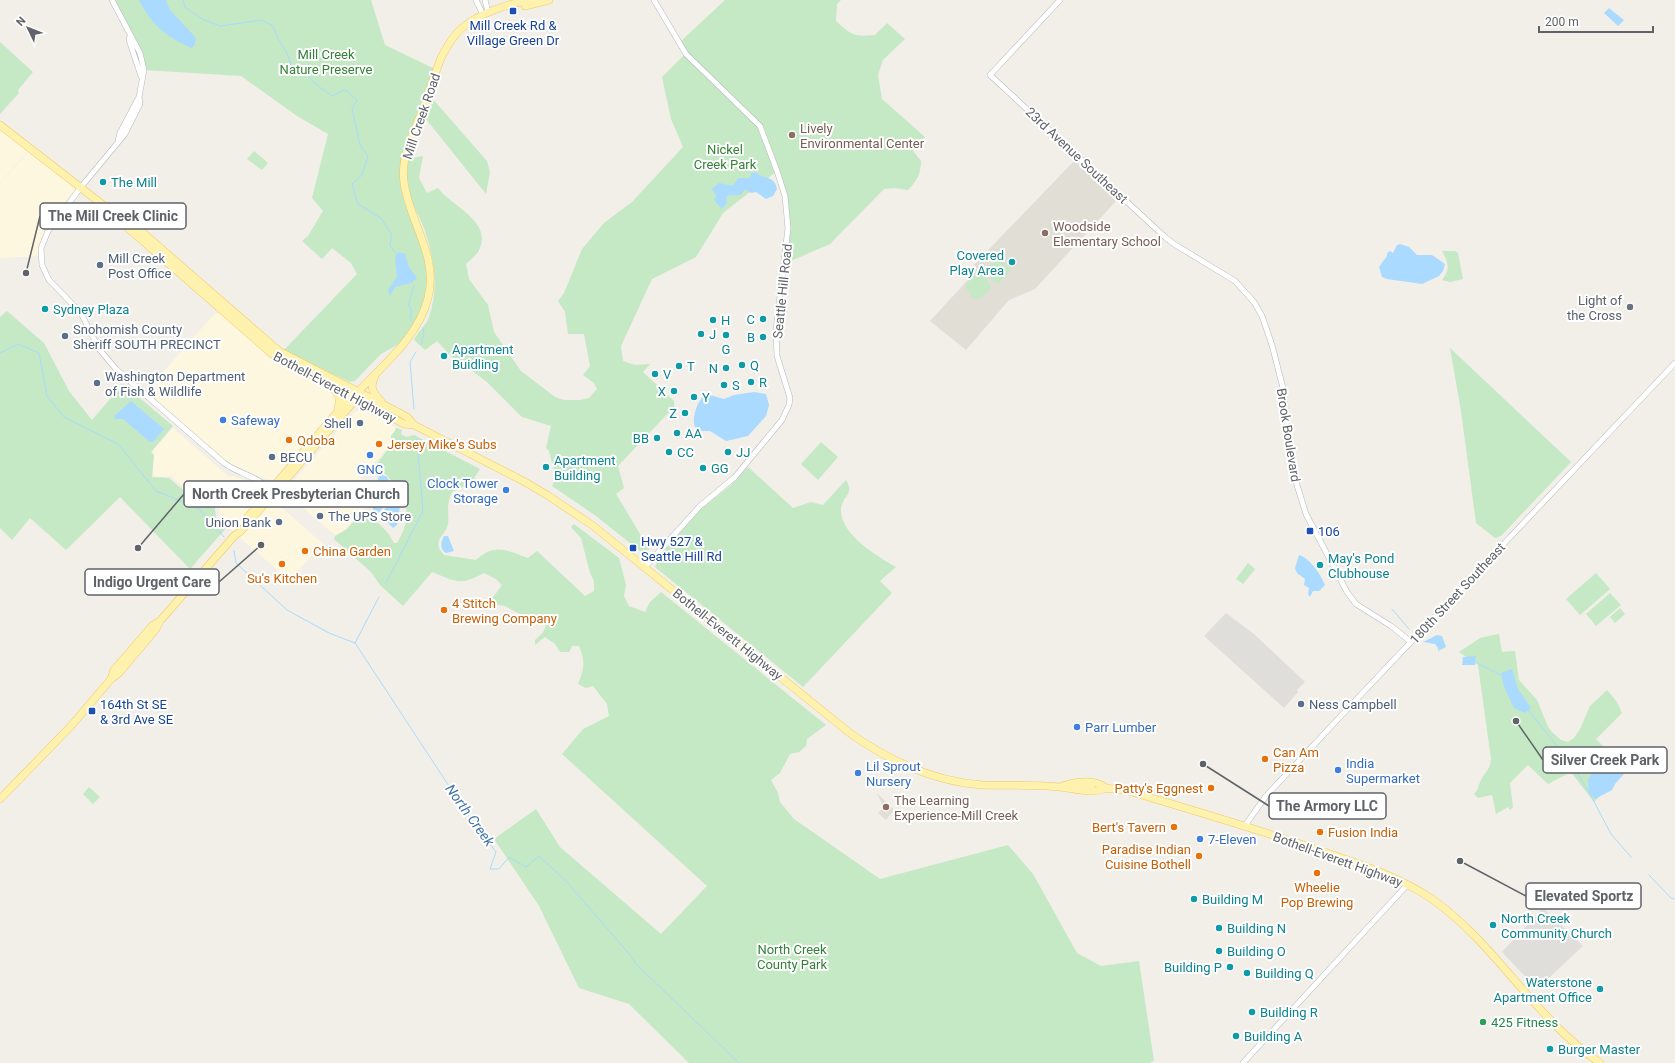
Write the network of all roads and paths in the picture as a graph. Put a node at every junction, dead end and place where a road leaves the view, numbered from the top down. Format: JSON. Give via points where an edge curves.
{"nodes":[{"id":1,"x":112,"y":0,"type":"edge"},
{"id":2,"x":476,"y":0,"type":"edge"},
{"id":3,"x":485,"y":0,"type":"edge"},
{"id":4,"x":530,"y":0,"type":"edge"},
{"id":5,"x":549,"y":0,"type":"edge"},
{"id":6,"x":654,"y":0,"type":"edge"},
{"id":7,"x":1060,"y":0,"type":"edge"},
{"id":8,"x":505,"y":8,"type":"junction"},
{"id":9,"x":486,"y":13,"type":"junction"},
{"id":10,"x":0,"y":125,"type":"edge"},
{"id":11,"x":81,"y":187,"type":"junction"},
{"id":12,"x":116,"y":215,"type":"junction"},
{"id":13,"x":1183,"y":250,"type":"joint"},
{"id":14,"x":218,"y":302,"type":"junction"},
{"id":15,"x":1675,"y":363,"type":"edge"},
{"id":16,"x":379,"y":369,"type":"junction"},
{"id":17,"x":330,"y":385,"type":"junction"},
{"id":18,"x":355,"y":395,"type":"junction"},
{"id":19,"x":387,"y":406,"type":"junction"},
{"id":20,"x":336,"y":413,"type":"junction"},
{"id":21,"x":414,"y":425,"type":"junction"},
{"id":22,"x":271,"y":490,"type":"junction"},
{"id":23,"x":235,"y":535,"type":"junction"},
{"id":24,"x":645,"y":567,"type":"junction"},
{"id":25,"x":1411,"y":642,"type":"junction"},
{"id":26,"x":1060,"y":787,"type":"junction"},
{"id":27,"x":1106,"y":788,"type":"junction"},
{"id":28,"x":0,"y":799,"type":"edge"},
{"id":29,"x":1244,"y":827,"type":"junction"},
{"id":30,"x":1408,"y":884,"type":"junction"},
{"id":31,"x":1243,"y":1063,"type":"edge"},
{"id":32,"x":1600,"y":1063,"type":"edge"}],
"edges":[{"from":1,"to":11,"type":"street","via":[[140,53],[144,70],[140,104],[125,134]]},
{"from":2,"to":9,"type":"street"},
{"from":3,"to":9,"type":"street"},
{"from":4,"to":8,"type":"main road","name":"Mill Creek Road"},
{"from":5,"to":8,"type":"main road","name":"Mill Creek Road"},
{"from":6,"to":24,"type":"street","name":"Seattle Hill Road","via":[[686,54],[760,126],[777,171],[785,196],[788,228],[776,330],[777,356],[790,398],[782,420],[735,477],[696,510]]},
{"from":7,"to":13,"type":"street","name":"23rd Avenue Southeast","via":[[990,75],[1165,237]]},
{"from":8,"to":9,"type":"main road","name":"Mill Creek Road"},
{"from":9,"to":16,"type":"main road","name":"Mill Creek Road","via":[[460,29],[448,45],[406,154],[403,180],[430,264],[430,290],[424,312],[415,329]]},
{"from":10,"to":11,"type":"main road","name":"Bothell-Everett Highway"},
{"from":11,"to":12,"type":"main road","name":"Bothell-Everett Highway"},
{"from":11,"to":22,"type":"street","via":[[44,239],[41,256],[47,277],[78,309],[99,349],[121,374],[224,463],[258,479]]},
{"from":12,"to":14,"type":"main road","name":"Bothell-Everett Highway","via":[[194,285]]},
{"from":12,"to":14,"type":"main road","name":"Bothell-Everett Highway","via":[[134,225]]},
{"from":13,"to":25,"type":"street","name":"Brook Boulevard","via":[[1235,281],[1254,302],[1272,345],[1283,388],[1292,469],[1306,514],[1347,592],[1356,604]]},
{"from":14,"to":17,"type":"main road","name":"Bothell-Everett Highway","via":[[272,354]]},
{"from":14,"to":18,"type":"main road","name":"Bothell-Everett Highway","via":[[287,356]]},
{"from":15,"to":25,"type":"street","name":"180th Street Southeast"},
{"from":16,"to":18,"type":"main road","name":"Mill Creek Road"},
{"from":16,"to":19,"type":"main road","via":[[372,381],[372,390]]},
{"from":17,"to":18,"type":"main road","name":"Bothell-Everett Highway"},
{"from":17,"to":20,"type":"main road","via":[[340,398]]},
{"from":18,"to":19,"type":"main road","name":"Bothell-Everett Highway"},
{"from":18,"to":20,"type":"main road"},
{"from":18,"to":21,"type":"main road","name":"Bothell-Everett Highway","via":[[404,424]]},
{"from":18,"to":23,"type":"main road","via":[[252,519]]},
{"from":19,"to":21,"type":"main road","name":"Bothell-Everett Highway","via":[[407,417]]},
{"from":20,"to":22,"type":"main road"},
{"from":21,"to":24,"type":"main road","name":"Bothell-Everett Highway","via":[[547,494],[592,525]]},
{"from":22,"to":23,"type":"main road","via":[[237,529]]},
{"from":23,"to":28,"type":"main road","via":[[114,670],[111,679],[71,726]]},
{"from":24,"to":26,"type":"main road","name":"Bothell-Everett Highway","via":[[845,729],[878,752],[910,767],[956,782]]},
{"from":25,"to":29,"type":"street","name":"180th Street Southeast","via":[[1266,796]]},
{"from":26,"to":27,"type":"main road","name":"Bothell-Everett Highway","via":[[1082,791],[1100,791]]},
{"from":26,"to":27,"type":"main road","name":"Bothell-Everett Highway","via":[[1078,783],[1101,785]]},
{"from":27,"to":29,"type":"main road","name":"Bothell-Everett Highway","via":[[1125,790]]},
{"from":29,"to":30,"type":"main road","name":"Bothell-Everett Highway","via":[[1374,869]]},
{"from":30,"to":31,"type":"street"},
{"from":30,"to":32,"type":"main road","name":"Bothell-Everett Highway","via":[[1432,899],[1461,924],[1557,1026]]}]}
